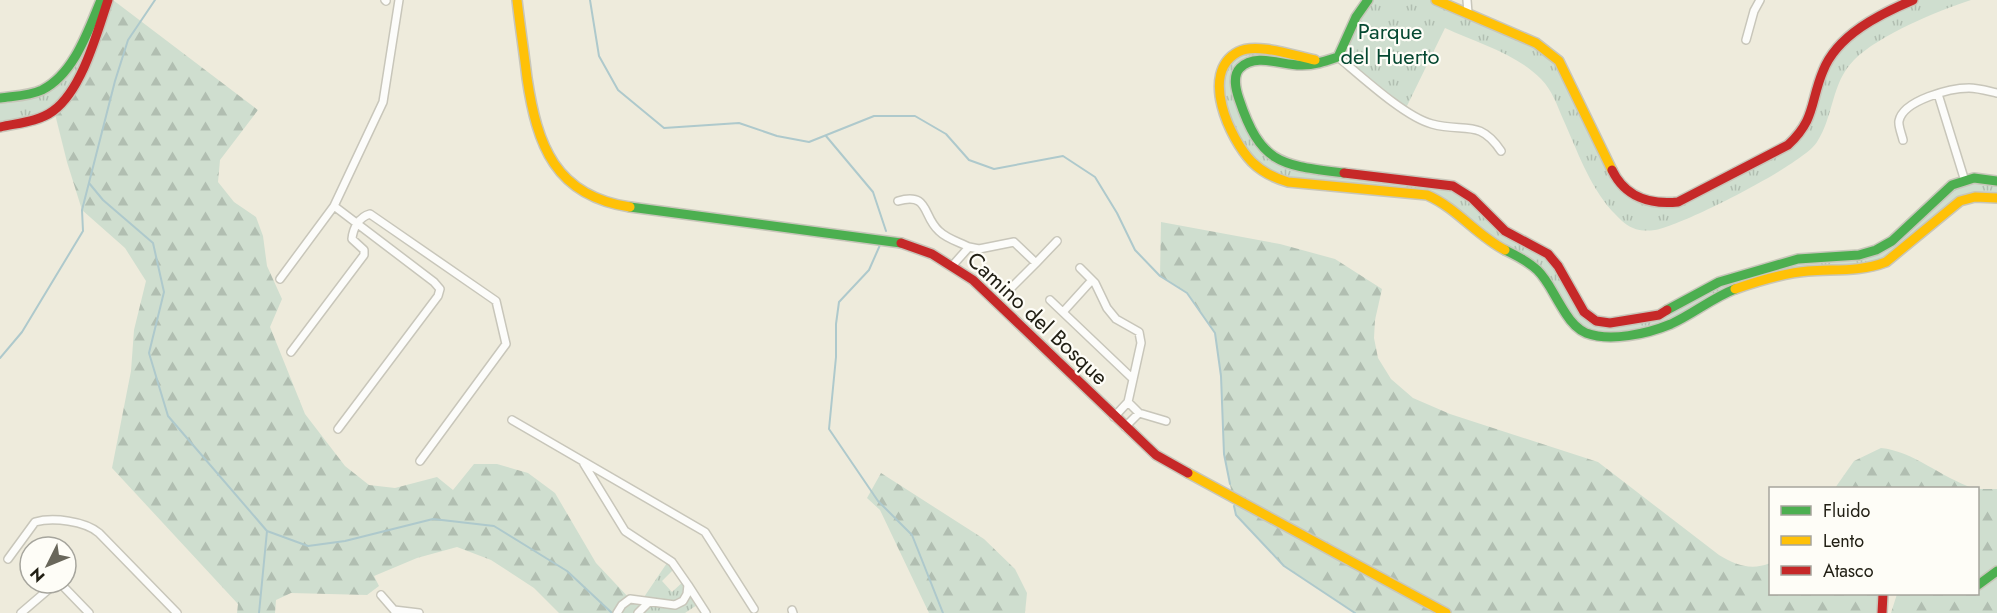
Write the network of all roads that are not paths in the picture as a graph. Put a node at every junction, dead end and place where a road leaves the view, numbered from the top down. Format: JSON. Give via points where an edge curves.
{"nodes":[{"id":1,"x":101,"y":0,"type":"edge"},
{"id":2,"x":108,"y":0,"type":"edge"},
{"id":3,"x":399,"y":0,"type":"edge"},
{"id":4,"x":516,"y":0,"type":"edge"},
{"id":5,"x":1368,"y":0,"type":"edge"},
{"id":6,"x":1436,"y":0,"type":"edge"},
{"id":7,"x":1467,"y":0,"type":"edge"},
{"id":8,"x":1760,"y":0,"type":"edge"},
{"id":9,"x":1913,"y":0,"type":"edge"},
{"id":10,"x":1468,"y":13,"type":"junction"},
{"id":11,"x":1746,"y":40,"type":"dead end"},
{"id":12,"x":1338,"y":57,"type":"junction"},
{"id":13,"x":1324,"y":61,"type":"junction"},
{"id":14,"x":1997,"y":93,"type":"edge"},
{"id":15,"x":1938,"y":94,"type":"junction"},
{"id":16,"x":0,"y":98,"type":"edge"},
{"id":17,"x":0,"y":127,"type":"edge"},
{"id":18,"x":1903,"y":140,"type":"dead end"},
{"id":19,"x":1501,"y":152,"type":"dead end"},
{"id":20,"x":1964,"y":178,"type":"junction"},
{"id":21,"x":1997,"y":181,"type":"edge"},
{"id":22,"x":1997,"y":198,"type":"edge"},
{"id":23,"x":898,"y":201,"type":"dead end"},
{"id":24,"x":334,"y":206,"type":"junction"},
{"id":25,"x":1913,"y":222,"type":"junction"},
{"id":26,"x":357,"y":223,"type":"junction"},
{"id":27,"x":1922,"y":232,"type":"junction"},
{"id":28,"x":1057,"y":241,"type":"dead end"},
{"id":29,"x":969,"y":247,"type":"junction"},
{"id":30,"x":1036,"y":262,"type":"junction"},
{"id":31,"x":953,"y":264,"type":"junction"},
{"id":32,"x":1080,"y":268,"type":"dead end"},
{"id":33,"x":280,"y":279,"type":"dead end"},
{"id":34,"x":1092,"y":280,"type":"junction"},
{"id":35,"x":1008,"y":291,"type":"dead end"},
{"id":36,"x":1050,"y":300,"type":"dead end"},
{"id":37,"x":1063,"y":312,"type":"junction"},
{"id":38,"x":291,"y":352,"type":"dead end"},
{"id":39,"x":1133,"y":379,"type":"junction"},
{"id":40,"x":1128,"y":402,"type":"junction"},
{"id":41,"x":1139,"y":413,"type":"junction"},
{"id":42,"x":1114,"y":417,"type":"junction"},
{"id":43,"x":512,"y":420,"type":"dead end"},
{"id":44,"x":1166,"y":421,"type":"dead end"},
{"id":45,"x":1125,"y":427,"type":"junction"},
{"id":46,"x":338,"y":429,"type":"dead end"},
{"id":47,"x":420,"y":461,"type":"dead end"},
{"id":48,"x":583,"y":462,"type":"junction"},
{"id":49,"x":8,"y":559,"type":"dead end"},
{"id":50,"x":1997,"y":572,"type":"edge"},
{"id":51,"x":1979,"y":584,"type":"edge"},
{"id":52,"x":688,"y":585,"type":"junction"},
{"id":53,"x":43,"y":595,"type":"edge"},
{"id":54,"x":70,"y":595,"type":"edge"},
{"id":55,"x":381,"y":595,"type":"dead end"},
{"id":56,"x":1883,"y":595,"type":"edge"},
{"id":57,"x":649,"y":602,"type":"junction"},
{"id":58,"x":754,"y":609,"type":"dead end"},
{"id":59,"x":394,"y":612,"type":"edge"},
{"id":60,"x":21,"y":613,"type":"edge"},
{"id":61,"x":89,"y":613,"type":"edge"},
{"id":62,"x":177,"y":613,"type":"edge"},
{"id":63,"x":419,"y":613,"type":"edge"},
{"id":64,"x":616,"y":613,"type":"edge"},
{"id":65,"x":638,"y":613,"type":"edge"},
{"id":66,"x":706,"y":613,"type":"edge"},
{"id":67,"x":1446,"y":613,"type":"edge"},
{"id":68,"x":1882,"y":613,"type":"edge"}],
"edges":[{"from":1,"to":16,"type":"street","via":[[70,63],[54,83],[34,93]]},
{"from":2,"to":17,"type":"street","via":[[76,82],[61,105],[38,119]]},
{"from":3,"to":24,"type":"street","via":[[383,102]]},
{"from":4,"to":31,"type":"street","name":"Camino del Bosque","via":[[537,134],[555,167],[577,189],[626,207],[911,244]]},
{"from":5,"to":12,"type":"street"},
{"from":6,"to":10,"type":"street"},
{"from":7,"to":10,"type":"street"},
{"from":8,"to":11,"type":"street"},
{"from":9,"to":10,"type":"street","via":[[1879,15],[1836,50],[1822,71],[1805,129],[1788,145],[1678,201],[1662,204],[1646,202],[1623,188],[1559,61],[1536,43]]},
{"from":12,"to":13,"type":"street"},
{"from":12,"to":19,"type":"street","via":[[1407,112],[1432,124],[1485,133]]},
{"from":13,"to":25,"type":"street","via":[[1300,65],[1262,61],[1240,68],[1234,78],[1236,94],[1262,148],[1282,163],[1295,167],[1453,186],[1472,198],[1505,231],[1548,254],[1584,312],[1596,321],[1610,323],[1659,315],[1719,282],[1798,259],[1859,255],[1876,250]]},
{"from":13,"to":27,"type":"street","via":[[1250,49],[1238,52],[1224,67],[1219,90],[1221,105],[1250,159],[1269,175],[1288,182],[1439,199],[1494,244],[1534,264],[1576,328],[1585,333],[1618,335],[1656,328],[1675,322],[1721,295],[1790,274],[1872,268],[1886,262]]},
{"from":14,"to":15,"type":"street","via":[[1968,88]]},
{"from":15,"to":18,"type":"street","via":[[1905,111],[1899,122]]},
{"from":15,"to":20,"type":"street"},
{"from":20,"to":21,"type":"street"},
{"from":20,"to":25,"type":"street"},
{"from":22,"to":27,"type":"street","via":[[1960,201]]},
{"from":23,"to":29,"type":"street","via":[[919,200],[936,229]]},
{"from":24,"to":26,"type":"street"},
{"from":24,"to":33,"type":"street"},
{"from":25,"to":27,"type":"street"},
{"from":26,"to":38,"type":"street","via":[[352,239],[362,248],[363,255]]},
{"from":26,"to":46,"type":"street","via":[[440,289]]},
{"from":26,"to":47,"type":"street","via":[[370,214],[376,217],[496,301],[506,344]]},
{"from":28,"to":30,"type":"street"},
{"from":29,"to":30,"type":"street","via":[[979,249],[1014,242]]},
{"from":29,"to":31,"type":"street"},
{"from":30,"to":35,"type":"street"},
{"from":31,"to":42,"type":"street","name":"Camino del Bosque"},
{"from":32,"to":34,"type":"street"},
{"from":34,"to":37,"type":"street"},
{"from":34,"to":39,"type":"street","via":[[1116,319],[1139,332],[1141,343]]},
{"from":36,"to":37,"type":"street"},
{"from":37,"to":39,"type":"street"},
{"from":39,"to":40,"type":"street"},
{"from":40,"to":41,"type":"street"},
{"from":40,"to":42,"type":"street"},
{"from":41,"to":44,"type":"street"},
{"from":41,"to":45,"type":"street"},
{"from":42,"to":45,"type":"street","name":"Camino del Bosque"},
{"from":43,"to":48,"type":"street"},
{"from":45,"to":67,"type":"street","name":"Camino del Bosque","via":[[1156,455]]},
{"from":48,"to":52,"type":"street","via":[[625,531],[672,562]]},
{"from":48,"to":58,"type":"street","via":[[705,532]]},
{"from":49,"to":62,"type":"street","via":[[35,522],[84,523],[99,532]]},
{"from":50,"to":51,"type":"street"},
{"from":52,"to":57,"type":"street","via":[[683,601],[675,605]]},
{"from":52,"to":66,"type":"street"},
{"from":53,"to":60,"type":"street"},
{"from":54,"to":61,"type":"street"},
{"from":55,"to":59,"type":"street"},
{"from":56,"to":68,"type":"street"},
{"from":57,"to":64,"type":"street","via":[[630,599]]},
{"from":57,"to":65,"type":"street"},
{"from":59,"to":63,"type":"street"}]}
